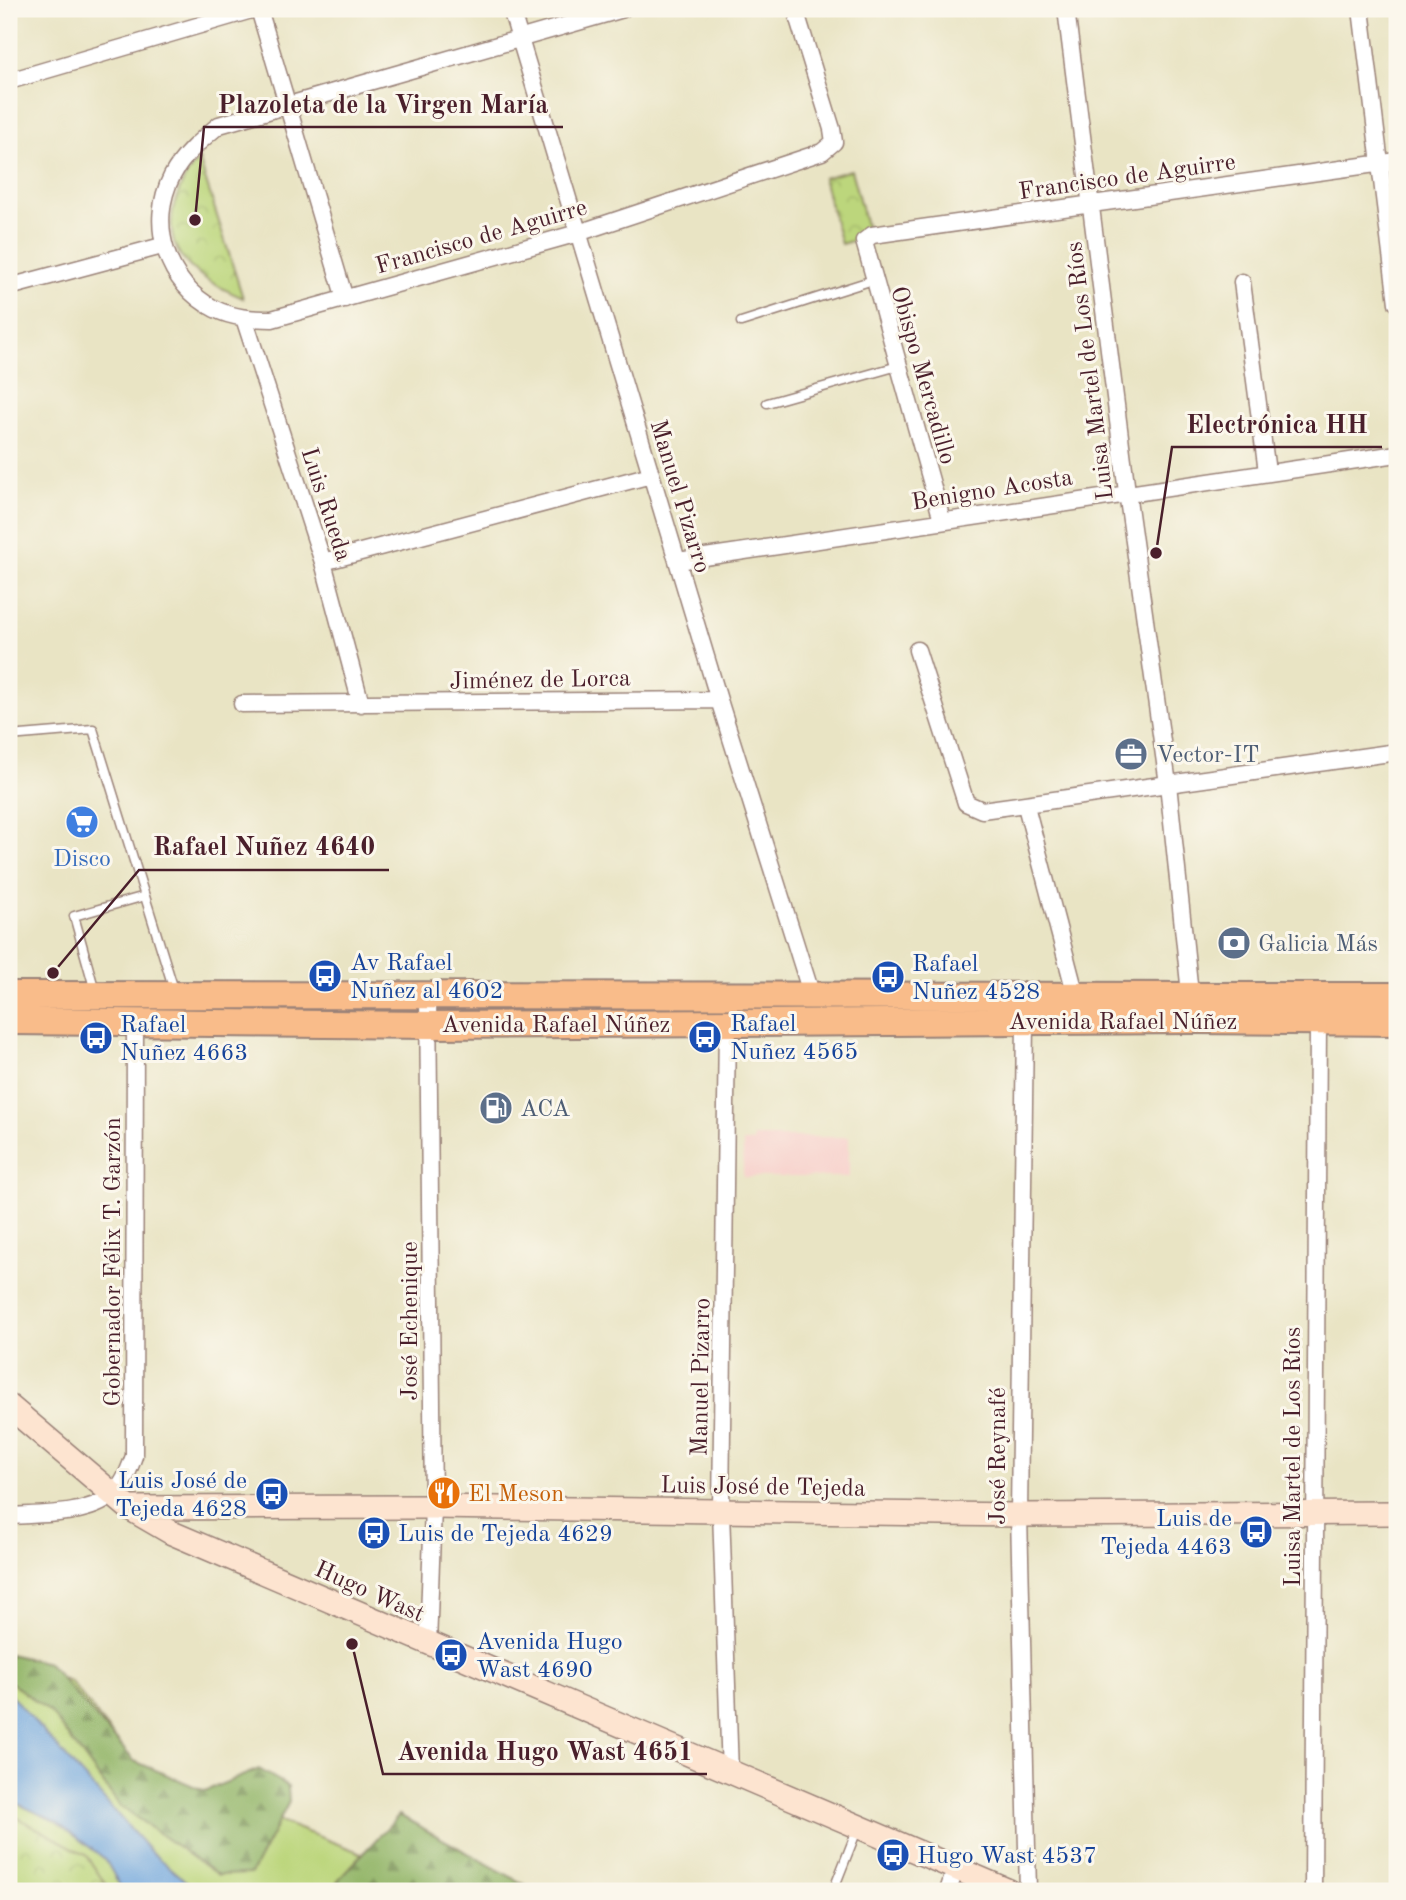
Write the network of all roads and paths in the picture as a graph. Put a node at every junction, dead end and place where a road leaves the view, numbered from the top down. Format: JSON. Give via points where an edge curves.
{"nodes":[{"id":1,"x":257,"y":9,"type":"edge"},
{"id":2,"x":511,"y":9,"type":"edge"},
{"id":3,"x":623,"y":9,"type":"edge"},
{"id":4,"x":795,"y":9,"type":"edge"},
{"id":5,"x":1066,"y":9,"type":"edge"},
{"id":6,"x":1361,"y":9,"type":"edge"},
{"id":7,"x":519,"y":38,"type":"junction"},
{"id":8,"x":9,"y":81,"type":"edge"},
{"id":9,"x":288,"y":104,"type":"junction"},
{"id":10,"x":1397,"y":161,"type":"edge"},
{"id":11,"x":1380,"y":164,"type":"junction"},
{"id":12,"x":1092,"y":203,"type":"junction"},
{"id":13,"x":579,"y":233,"type":"junction"},
{"id":14,"x":864,"y":241,"type":"joint"},
{"id":15,"x":162,"y":246,"type":"junction"},
{"id":16,"x":873,"y":280,"type":"junction"},
{"id":17,"x":1242,"y":282,"type":"dead end"},
{"id":18,"x":9,"y":287,"type":"edge"},
{"id":19,"x":345,"y":299,"type":"junction"},
{"id":20,"x":1397,"y":303,"type":"edge"},
{"id":21,"x":244,"y":318,"type":"junction"},
{"id":22,"x":741,"y":322,"type":"dead end"},
{"id":23,"x":898,"y":366,"type":"junction"},
{"id":24,"x":766,"y":403,"type":"dead end"},
{"id":25,"x":1397,"y":454,"type":"edge"},
{"id":26,"x":1267,"y":472,"type":"junction"},
{"id":27,"x":651,"y":475,"type":"junction"},
{"id":28,"x":1127,"y":492,"type":"junction"},
{"id":29,"x":942,"y":520,"type":"junction"},
{"id":30,"x":678,"y":561,"type":"junction"},
{"id":31,"x":323,"y":562,"type":"junction"},
{"id":32,"x":917,"y":650,"type":"dead end"},
{"id":33,"x":719,"y":700,"type":"junction"},
{"id":34,"x":242,"y":704,"type":"dead end"},
{"id":35,"x":361,"y":704,"type":"junction"},
{"id":36,"x":9,"y":736,"type":"edge"},
{"id":37,"x":1397,"y":752,"type":"edge"},
{"id":38,"x":1167,"y":784,"type":"junction"},
{"id":39,"x":1026,"y":806,"type":"junction"},
{"id":40,"x":145,"y":896,"type":"junction"},
{"id":41,"x":9,"y":995,"type":"edge"},
{"id":42,"x":96,"y":995,"type":"junction"},
{"id":43,"x":176,"y":995,"type":"junction"},
{"id":44,"x":428,"y":996,"type":"junction"},
{"id":45,"x":812,"y":996,"type":"junction"},
{"id":46,"x":1076,"y":996,"type":"junction"},
{"id":47,"x":1397,"y":996,"type":"edge"},
{"id":48,"x":1191,"y":1008,"type":"junction"},
{"id":49,"x":9,"y":1021,"type":"edge"},
{"id":50,"x":1025,"y":1021,"type":"junction"},
{"id":51,"x":1397,"y":1022,"type":"edge"},
{"id":52,"x":135,"y":1023,"type":"junction"},
{"id":53,"x":727,"y":1023,"type":"junction"},
{"id":54,"x":1318,"y":1023,"type":"junction"},
{"id":55,"x":431,"y":1025,"type":"junction"},
{"id":56,"x":9,"y":1406,"type":"edge"},
{"id":57,"x":121,"y":1502,"type":"junction"},
{"id":58,"x":433,"y":1507,"type":"junction"},
{"id":59,"x":721,"y":1511,"type":"junction"},
{"id":60,"x":1397,"y":1513,"type":"edge"},
{"id":61,"x":1314,"y":1514,"type":"junction"},
{"id":62,"x":1019,"y":1515,"type":"junction"},
{"id":63,"x":9,"y":1516,"type":"edge"},
{"id":64,"x":428,"y":1645,"type":"junction"},
{"id":65,"x":730,"y":1773,"type":"junction"},
{"id":66,"x":858,"y":1827,"type":"junction"},
{"id":67,"x":951,"y":1880,"type":"edge"},
{"id":68,"x":833,"y":1891,"type":"edge"},
{"id":69,"x":1009,"y":1891,"type":"edge"},
{"id":70,"x":1028,"y":1891,"type":"edge"},
{"id":71,"x":1313,"y":1891,"type":"edge"}],
"edges":[{"from":1,"to":8,"type":"street"},
{"from":1,"to":9,"type":"street"},
{"from":2,"to":7,"type":"street","name":"Manuel Pizarro"},
{"from":3,"to":7,"type":"street"},
{"from":4,"to":13,"type":"street","name":"Francisco de Aguirre","via":[[834,142],[822,152]]},
{"from":5,"to":12,"type":"street","name":"Luisa Martel de Los Ríos"},
{"from":6,"to":11,"type":"street"},
{"from":7,"to":9,"type":"street"},
{"from":7,"to":13,"type":"street","name":"Manuel Pizarro"},
{"from":9,"to":15,"type":"street","via":[[219,125],[197,143],[171,177],[161,208]]},
{"from":9,"to":19,"type":"street"},
{"from":10,"to":11,"type":"street","name":"Francisco de Aguirre"},
{"from":11,"to":12,"type":"street","name":"Francisco de Aguirre"},
{"from":11,"to":20,"type":"street"},
{"from":12,"to":14,"type":"street","name":"Francisco de Aguirre","via":[[872,235]]},
{"from":12,"to":28,"type":"street","name":"Luisa Martel de Los Ríos"},
{"from":13,"to":19,"type":"street","name":"Francisco de Aguirre"},
{"from":13,"to":27,"type":"street","name":"Manuel Pizarro"},
{"from":14,"to":16,"type":"street","name":"Obispo Mercadillo"},
{"from":15,"to":18,"type":"street"},
{"from":15,"to":21,"type":"street","name":"Francisco de Aguirre","via":[[170,264],[200,300]]},
{"from":16,"to":22,"type":"lane"},
{"from":16,"to":23,"type":"street","name":"Obispo Mercadillo"},
{"from":17,"to":26,"type":"street"},
{"from":19,"to":21,"type":"street","name":"Francisco de Aguirre","via":[[272,319]]},
{"from":21,"to":31,"type":"street","name":"Luis Rueda"},
{"from":23,"to":24,"type":"lane"},
{"from":23,"to":29,"type":"street","name":"Obispo Mercadillo"},
{"from":25,"to":26,"type":"street","name":"Benigno Acosta"},
{"from":26,"to":28,"type":"street","name":"Benigno Acosta"},
{"from":27,"to":30,"type":"street","name":"Manuel Pizarro"},
{"from":27,"to":31,"type":"street"},
{"from":28,"to":29,"type":"street","name":"Benigno Acosta"},
{"from":28,"to":38,"type":"street","name":"Luisa Martel de Los Ríos"},
{"from":29,"to":30,"type":"street","name":"Benigno Acosta"},
{"from":30,"to":33,"type":"street","name":"Manuel Pizarro"},
{"from":31,"to":35,"type":"street","name":"Luis Rueda"},
{"from":32,"to":39,"type":"street","via":[[966,803],[982,810]]},
{"from":33,"to":35,"type":"street","name":"Jiménez de Lorca"},
{"from":33,"to":45,"type":"street","name":"Manuel Pizarro"},
{"from":34,"to":35,"type":"street","name":"Jiménez de Lorca"},
{"from":36,"to":40,"type":"lane","via":[[93,729]]},
{"from":37,"to":38,"type":"street"},
{"from":38,"to":39,"type":"street"},
{"from":38,"to":48,"type":"street","name":"Luisa Martel de Los Ríos"},
{"from":39,"to":46,"type":"street"},
{"from":40,"to":42,"type":"lane","via":[[74,916]]},
{"from":40,"to":43,"type":"lane"},
{"from":41,"to":42,"type":"main road","name":"Avenida Rafael Núñez"},
{"from":42,"to":43,"type":"main road","name":"Avenida Rafael Núñez"},
{"from":43,"to":44,"type":"main road","name":"Avenida Rafael Núñez"},
{"from":44,"to":45,"type":"main road","name":"Avenida Rafael Núñez"},
{"from":44,"to":55,"type":"street","name":"José Echenique"},
{"from":45,"to":46,"type":"main road","name":"Avenida Rafael Núñez"},
{"from":46,"to":48,"type":"main road","name":"Avenida Rafael Núñez"},
{"from":47,"to":48,"type":"main road","name":"Avenida Rafael Núñez"},
{"from":48,"to":50,"type":"main road","name":"Avenida Rafael Núñez"},
{"from":48,"to":54,"type":"main road","name":"Avenida Rafael Núñez"},
{"from":49,"to":52,"type":"main road","name":"Avenida Rafael Núñez"},
{"from":50,"to":53,"type":"main road","name":"Avenida Rafael Núñez"},
{"from":50,"to":62,"type":"street","name":"José Reynafé"},
{"from":51,"to":54,"type":"main road","name":"Avenida Rafael Núñez"},
{"from":52,"to":55,"type":"main road","name":"Avenida Rafael Núñez"},
{"from":52,"to":57,"type":"street","name":"Gobernador Félix T. Garzón","via":[[134,1456]]},
{"from":53,"to":55,"type":"main road","name":"Avenida Rafael Núñez"},
{"from":53,"to":59,"type":"street","name":"Manuel Pizarro"},
{"from":54,"to":61,"type":"street","name":"Luisa Martel de Los Ríos"},
{"from":55,"to":58,"type":"street","name":"José Echenique"},
{"from":56,"to":57,"type":"main road","name":"Hugo Wast"},
{"from":57,"to":58,"type":"main road","name":"Luis José de Tejeda"},
{"from":57,"to":63,"type":"street","name":"Luis José de Tejeda"},
{"from":57,"to":64,"type":"main road","name":"Hugo Wast","via":[[172,1533]]},
{"from":58,"to":59,"type":"main road","name":"Luis José de Tejeda"},
{"from":58,"to":64,"type":"street","name":"José Echenique"},
{"from":59,"to":62,"type":"main road","name":"Luis José de Tejeda"},
{"from":59,"to":65,"type":"street","name":"Manuel Pizarro"},
{"from":60,"to":61,"type":"main road","name":"Luis José de Tejeda"},
{"from":61,"to":62,"type":"main road","name":"Luis José de Tejeda"},
{"from":61,"to":71,"type":"street","name":"Luisa Martel de Los Ríos"},
{"from":62,"to":70,"type":"street","name":"José Reynafé"},
{"from":64,"to":65,"type":"main road","name":"Hugo Wast"},
{"from":65,"to":66,"type":"main road","name":"Hugo Wast"},
{"from":66,"to":67,"type":"main road","name":"Hugo Wast"},
{"from":66,"to":68,"type":"lane"},
{"from":67,"to":69,"type":"main road","name":"Hugo Wast"}]}
